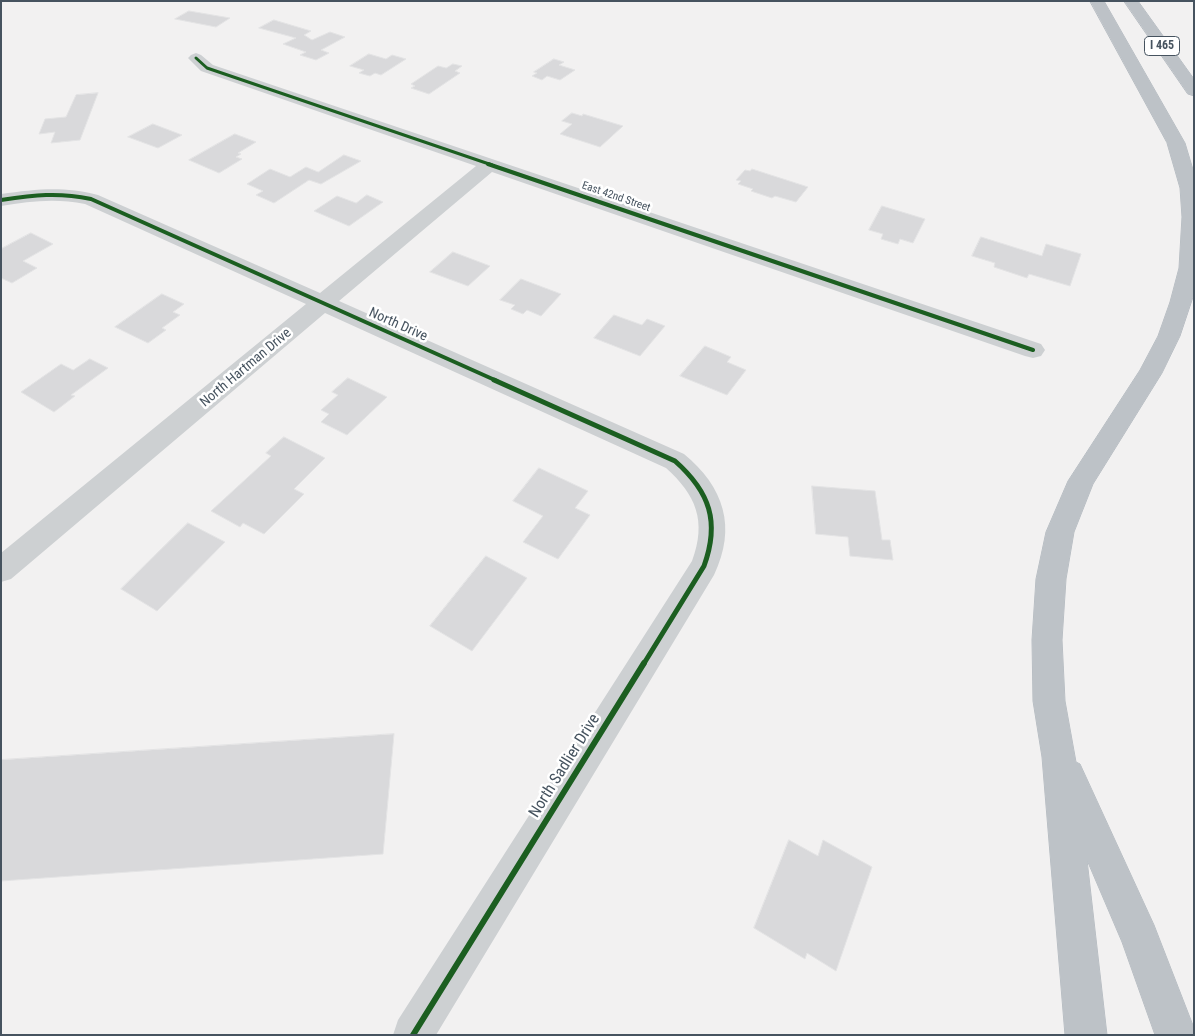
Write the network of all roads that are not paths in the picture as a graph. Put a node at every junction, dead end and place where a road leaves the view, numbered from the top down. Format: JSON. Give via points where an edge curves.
{"nodes":[{"id":1,"x":1097,"y":1,"type":"edge"},
{"id":2,"x":1131,"y":1,"type":"edge"},
{"id":3,"x":196,"y":58,"type":"dead end"},
{"id":4,"x":1194,"y":91,"type":"edge"},
{"id":5,"x":490,"y":164,"type":"junction"},
{"id":6,"x":1,"y":200,"type":"edge"},
{"id":7,"x":324,"y":304,"type":"junction"},
{"id":8,"x":1033,"y":350,"type":"dead end"},
{"id":9,"x":709,"y":502,"type":"joint"},
{"id":10,"x":1,"y":570,"type":"edge"},
{"id":11,"x":1059,"y":757,"type":"junction"},
{"id":12,"x":413,"y":1035,"type":"edge"},
{"id":13,"x":1086,"y":1035,"type":"edge"},
{"id":14,"x":1176,"y":1035,"type":"edge"}],
"edges":[{"from":1,"to":11,"type":"highway","via":[[1176,143],[1189,188],[1192,240],[1181,302],[1169,336],[1150,373],[1081,481],[1060,532],[1051,579],[1047,640],[1050,701]]},
{"from":2,"to":4,"type":"highway","number":"I 465"},
{"from":3,"to":5,"type":"street","name":"East 42nd Street","via":[[207,68]]},
{"from":5,"to":7,"type":"street","name":"North Hartman Drive"},
{"from":5,"to":8,"type":"street","name":"East 42nd Street"},
{"from":6,"to":7,"type":"street","name":"North Drive","via":[[33,194],[91,199]]},
{"from":7,"to":9,"type":"street","name":"North Drive","via":[[675,461],[694,478]]},
{"from":7,"to":10,"type":"street","name":"North Hartman Drive"},
{"from":9,"to":12,"type":"street","name":"North Sadlier Drive","via":[[711,545],[704,566]]},
{"from":11,"to":13,"type":"highway"},
{"from":11,"to":14,"type":"highway","via":[[1140,939]]}]}
